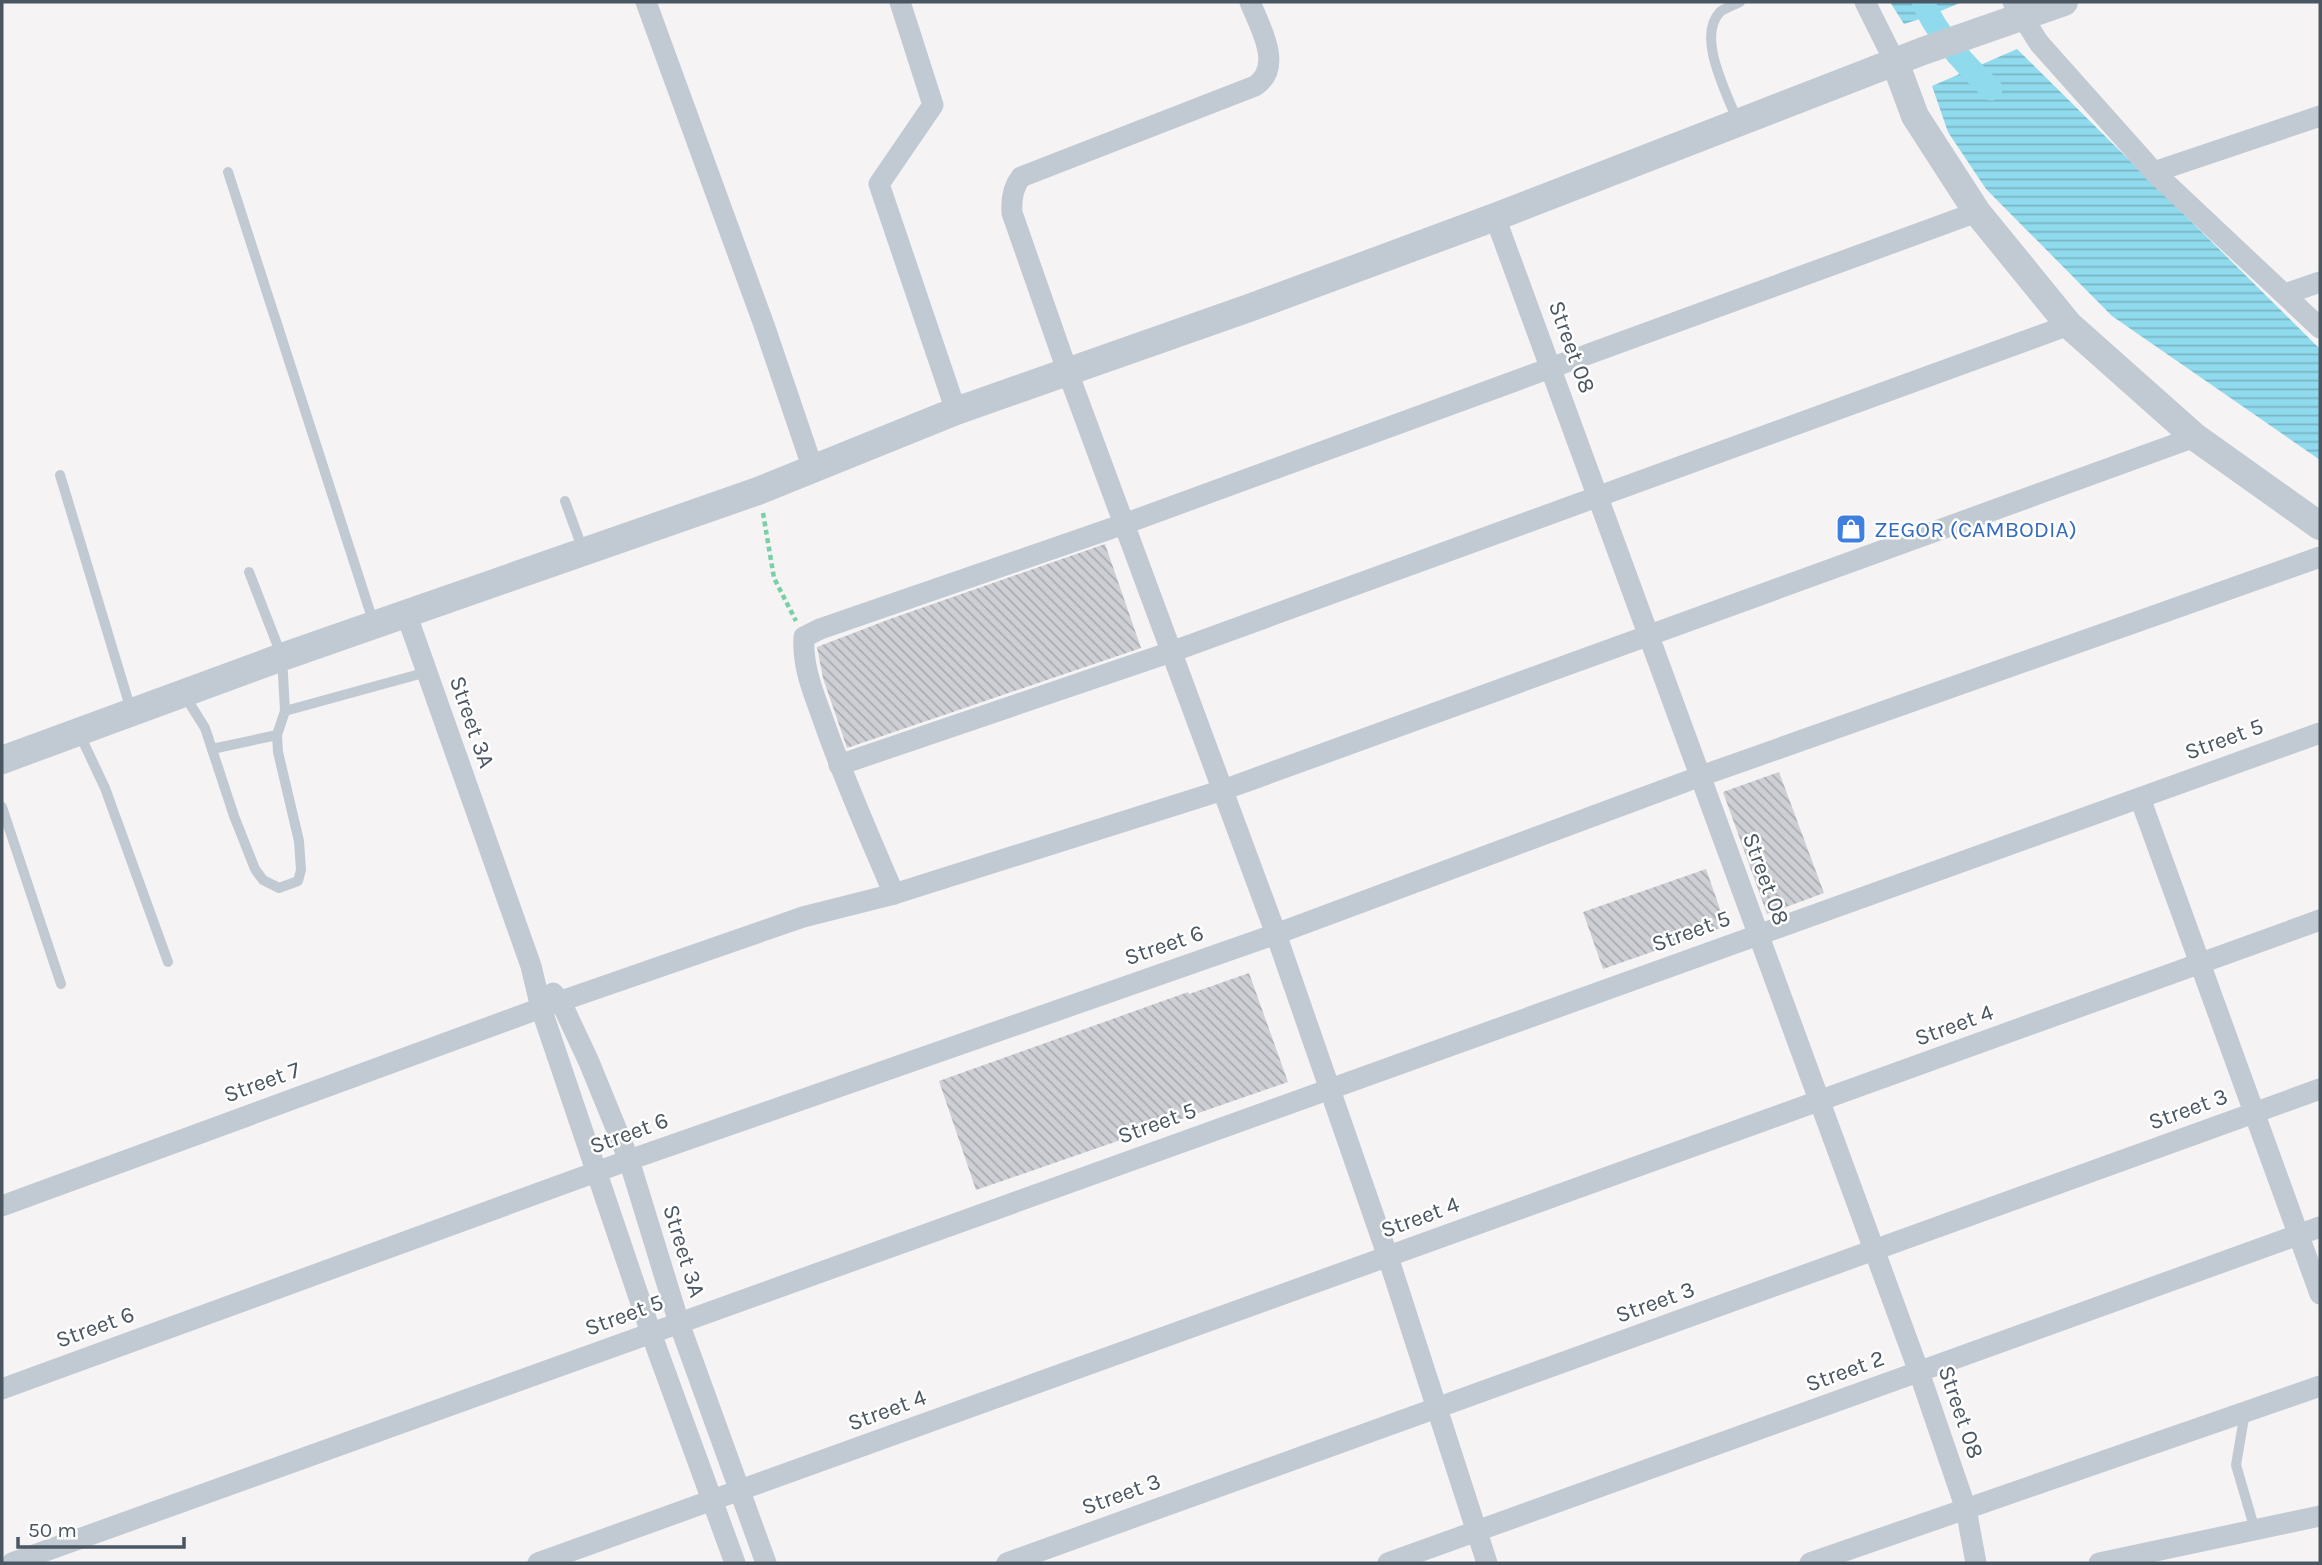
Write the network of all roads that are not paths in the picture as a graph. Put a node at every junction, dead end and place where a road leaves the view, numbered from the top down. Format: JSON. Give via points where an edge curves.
{"nodes":[{"id":1,"x":646,"y":2,"type":"edge"},
{"id":2,"x":900,"y":2,"type":"edge"},
{"id":3,"x":1250,"y":2,"type":"edge"},
{"id":4,"x":1740,"y":2,"type":"edge"},
{"id":5,"x":1865,"y":2,"type":"edge"},
{"id":6,"x":2064,"y":2,"type":"edge"},
{"id":7,"x":2017,"y":9,"type":"edge"},
{"id":8,"x":1895,"y":62,"type":"junction"},
{"id":9,"x":2320,"y":116,"type":"edge"},
{"id":10,"x":1738,"y":123,"type":"junction"},
{"id":11,"x":228,"y":172,"type":"dead end"},
{"id":12,"x":2154,"y":172,"type":"junction"},
{"id":13,"x":1977,"y":212,"type":"junction"},
{"id":14,"x":1496,"y":216,"type":"junction"},
{"id":15,"x":2320,"y":282,"type":"edge"},
{"id":16,"x":2285,"y":294,"type":"junction"},
{"id":17,"x":2068,"y":325,"type":"junction"},
{"id":18,"x":2320,"y":328,"type":"edge"},
{"id":19,"x":1551,"y":367,"type":"junction"},
{"id":20,"x":1068,"y":370,"type":"junction"},
{"id":21,"x":957,"y":411,"type":"junction"},
{"id":22,"x":2195,"y":437,"type":"junction"},
{"id":23,"x":813,"y":469,"type":"junction"},
{"id":24,"x":60,"y":475,"type":"dead end"},
{"id":25,"x":1598,"y":496,"type":"junction"},
{"id":26,"x":565,"y":501,"type":"dead end"},
{"id":27,"x":1124,"y":524,"type":"junction"},
{"id":28,"x":2320,"y":526,"type":"edge"},
{"id":29,"x":584,"y":552,"type":"junction"},
{"id":30,"x":2320,"y":558,"type":"edge"},
{"id":31,"x":249,"y":572,"type":"dead end"},
{"id":32,"x":407,"y":615,"type":"junction"},
{"id":33,"x":375,"y":626,"type":"junction"},
{"id":34,"x":1649,"y":635,"type":"junction"},
{"id":35,"x":1171,"y":652,"type":"junction"},
{"id":36,"x":282,"y":657,"type":"junction"},
{"id":37,"x":427,"y":672,"type":"junction"},
{"id":38,"x":183,"y":694,"type":"junction"},
{"id":39,"x":285,"y":711,"type":"junction"},
{"id":40,"x":132,"y":712,"type":"junction"},
{"id":41,"x":78,"y":732,"type":"junction"},
{"id":42,"x":2320,"y":733,"type":"edge"},
{"id":43,"x":277,"y":735,"type":"junction"},
{"id":44,"x":212,"y":749,"type":"junction"},
{"id":45,"x":2,"y":760,"type":"edge"},
{"id":46,"x":839,"y":765,"type":"junction"},
{"id":47,"x":1701,"y":776,"type":"junction"},
{"id":48,"x":1223,"y":790,"type":"junction"},
{"id":49,"x":2140,"y":798,"type":"junction"},
{"id":50,"x":2,"y":807,"type":"edge"},
{"id":51,"x":894,"y":894,"type":"junction"},
{"id":52,"x":2320,"y":920,"type":"edge"},
{"id":53,"x":1276,"y":934,"type":"junction"},
{"id":54,"x":1759,"y":935,"type":"junction"},
{"id":55,"x":168,"y":962,"type":"dead end"},
{"id":56,"x":2201,"y":963,"type":"junction"},
{"id":57,"x":61,"y":984,"type":"dead end"},
{"id":58,"x":551,"y":1005,"type":"junction"},
{"id":59,"x":1329,"y":1089,"type":"junction"},
{"id":60,"x":2320,"y":1089,"type":"edge"},
{"id":61,"x":1820,"y":1101,"type":"junction"},
{"id":62,"x":2254,"y":1113,"type":"junction"},
{"id":63,"x":629,"y":1160,"type":"junction"},
{"id":64,"x":597,"y":1172,"type":"junction"},
{"id":65,"x":2,"y":1206,"type":"edge"},
{"id":66,"x":2320,"y":1227,"type":"edge"},
{"id":67,"x":2299,"y":1235,"type":"junction"},
{"id":68,"x":1874,"y":1250,"type":"junction"},
{"id":69,"x":1388,"y":1257,"type":"junction"},
{"id":70,"x":2320,"y":1294,"type":"edge"},
{"id":71,"x":679,"y":1323,"type":"junction"},
{"id":72,"x":651,"y":1333,"type":"junction"},
{"id":73,"x":1919,"y":1372,"type":"junction"},
{"id":74,"x":2320,"y":1386,"type":"edge"},
{"id":75,"x":2,"y":1389,"type":"edge"},
{"id":76,"x":1438,"y":1408,"type":"junction"},
{"id":77,"x":2245,"y":1412,"type":"junction"},
{"id":78,"x":740,"y":1491,"type":"junction"},
{"id":79,"x":712,"y":1501,"type":"junction"},
{"id":80,"x":1966,"y":1509,"type":"junction"},
{"id":81,"x":2320,"y":1516,"type":"edge"},
{"id":82,"x":2255,"y":1530,"type":"junction"},
{"id":83,"x":1478,"y":1531,"type":"junction"},
{"id":84,"x":12,"y":1563,"type":"edge"},
{"id":85,"x":538,"y":1563,"type":"edge"},
{"id":86,"x":734,"y":1563,"type":"edge"},
{"id":87,"x":766,"y":1563,"type":"edge"},
{"id":88,"x":1006,"y":1563,"type":"edge"},
{"id":89,"x":1388,"y":1563,"type":"edge"},
{"id":90,"x":1488,"y":1563,"type":"edge"},
{"id":91,"x":1810,"y":1563,"type":"edge"},
{"id":92,"x":1976,"y":1563,"type":"edge"},
{"id":93,"x":2099,"y":1563,"type":"edge"}],
"edges":[{"from":1,"to":23,"type":"street"},
{"from":2,"to":21,"type":"street","via":[[933,105],[879,184]]},
{"from":3,"to":20,"type":"street","via":[[1268,54],[1268,73],[1262,81],[1021,177],[1016,184],[1012,212]]},
{"from":4,"to":10,"type":"lane","via":[[1720,13],[1710,34]]},
{"from":5,"to":8,"type":"street"},
{"from":6,"to":7,"type":"street"},
{"from":7,"to":8,"type":"street","via":[[1990,27]]},
{"from":7,"to":12,"type":"street","via":[[2039,43]]},
{"from":8,"to":10,"type":"street"},
{"from":8,"to":13,"type":"street","via":[[1915,116]]},
{"from":9,"to":12,"type":"street"},
{"from":10,"to":14,"type":"street"},
{"from":11,"to":33,"type":"lane"},
{"from":12,"to":16,"type":"street"},
{"from":13,"to":17,"type":"street"},
{"from":13,"to":19,"type":"street"},
{"from":14,"to":19,"type":"street","name":"Street 08"},
{"from":14,"to":20,"type":"street"},
{"from":15,"to":16,"type":"street"},
{"from":16,"to":18,"type":"street"},
{"from":17,"to":22,"type":"street"},
{"from":17,"to":25,"type":"street"},
{"from":19,"to":25,"type":"street","name":"Street 08"},
{"from":19,"to":27,"type":"street"},
{"from":20,"to":21,"type":"street"},
{"from":20,"to":27,"type":"street"},
{"from":21,"to":23,"type":"street"},
{"from":22,"to":28,"type":"street"},
{"from":22,"to":34,"type":"street","name":"Street 7"},
{"from":23,"to":29,"type":"street"},
{"from":24,"to":40,"type":"lane"},
{"from":25,"to":34,"type":"street","name":"Street 08"},
{"from":25,"to":35,"type":"street"},
{"from":26,"to":29,"type":"lane"},
{"from":27,"to":35,"type":"street"},
{"from":27,"to":46,"type":"street","via":[[804,637],[807,674]]},
{"from":29,"to":32,"type":"street"},
{"from":30,"to":47,"type":"street","name":"Street 6"},
{"from":31,"to":36,"type":"lane"},
{"from":32,"to":33,"type":"street"},
{"from":32,"to":37,"type":"street","name":"Street 3A"},
{"from":33,"to":36,"type":"street"},
{"from":34,"to":47,"type":"street","name":"Street 08"},
{"from":34,"to":48,"type":"street","name":"Street 7"},
{"from":35,"to":46,"type":"street"},
{"from":35,"to":48,"type":"street"},
{"from":36,"to":38,"type":"street"},
{"from":36,"to":39,"type":"lane"},
{"from":37,"to":39,"type":"lane"},
{"from":37,"to":58,"type":"street","name":"Street 3A","via":[[531,966]]},
{"from":38,"to":40,"type":"street"},
{"from":38,"to":44,"type":"lane","via":[[205,727]]},
{"from":39,"to":43,"type":"lane"},
{"from":40,"to":41,"type":"street"},
{"from":41,"to":45,"type":"street"},
{"from":41,"to":55,"type":"lane","via":[[105,788]]},
{"from":42,"to":49,"type":"street","name":"Street 5"},
{"from":43,"to":44,"type":"lane"},
{"from":43,"to":44,"type":"lane","via":[[301,870],[298,881],[279,888],[263,880],[255,869]]},
{"from":46,"to":51,"type":"street"},
{"from":47,"to":53,"type":"street","name":"Street 6"},
{"from":47,"to":54,"type":"street","name":"Street 08"},
{"from":48,"to":51,"type":"street","name":"Street 7"},
{"from":48,"to":53,"type":"street"},
{"from":49,"to":54,"type":"street","name":"Street 5"},
{"from":49,"to":56,"type":"street"},
{"from":50,"to":57,"type":"lane"},
{"from":51,"to":58,"type":"street","name":"Street 7","via":[[803,917]]},
{"from":52,"to":56,"type":"street","name":"Street 4"},
{"from":53,"to":59,"type":"street"},
{"from":53,"to":63,"type":"street","name":"Street 6"},
{"from":54,"to":59,"type":"street","name":"Street 5"},
{"from":54,"to":61,"type":"street","name":"Street 08"},
{"from":56,"to":61,"type":"street","name":"Street 4"},
{"from":56,"to":62,"type":"street"},
{"from":58,"to":63,"type":"street","name":"Street 3A","via":[[589,1062]]},
{"from":58,"to":64,"type":"street","name":"Street 3A"},
{"from":58,"to":65,"type":"street","name":"Street 7"},
{"from":59,"to":69,"type":"street"},
{"from":59,"to":71,"type":"street","name":"Street 5"},
{"from":60,"to":62,"type":"street","name":"Street 3"},
{"from":61,"to":68,"type":"street","name":"Street 08"},
{"from":61,"to":69,"type":"street","name":"Street 4"},
{"from":62,"to":67,"type":"street"},
{"from":62,"to":68,"type":"street","name":"Street 3"},
{"from":63,"to":64,"type":"street","name":"Street 6"},
{"from":63,"to":71,"type":"street","name":"Street 3A"},
{"from":64,"to":72,"type":"street","name":"Street 3A"},
{"from":64,"to":75,"type":"street","name":"Street 6"},
{"from":66,"to":67,"type":"street","name":"Street 2"},
{"from":67,"to":70,"type":"street"},
{"from":67,"to":73,"type":"street","name":"Street 2"},
{"from":68,"to":73,"type":"street","name":"Street 08"},
{"from":68,"to":76,"type":"street","name":"Street 3"},
{"from":69,"to":76,"type":"street"},
{"from":69,"to":78,"type":"street","name":"Street 4"},
{"from":71,"to":72,"type":"street","name":"Street 5"},
{"from":71,"to":78,"type":"street","name":"Street 3A"},
{"from":72,"to":79,"type":"street","name":"Street 3A"},
{"from":72,"to":84,"type":"street","name":"Street 5"},
{"from":73,"to":80,"type":"street","name":"Street 08"},
{"from":73,"to":83,"type":"street","name":"Street 2"},
{"from":74,"to":77,"type":"street"},
{"from":76,"to":83,"type":"street"},
{"from":76,"to":88,"type":"street","name":"Street 3"},
{"from":77,"to":80,"type":"street"},
{"from":77,"to":82,"type":"lane","via":[[2236,1465]]},
{"from":78,"to":79,"type":"street","name":"Street 4"},
{"from":78,"to":87,"type":"street","name":"Street 3A"},
{"from":79,"to":85,"type":"street","name":"Street 4"},
{"from":79,"to":86,"type":"street","name":"Street 3A"},
{"from":80,"to":91,"type":"street"},
{"from":80,"to":92,"type":"street","name":"Street 08"},
{"from":81,"to":82,"type":"street"},
{"from":82,"to":93,"type":"street"},
{"from":83,"to":89,"type":"street","name":"Street 2"},
{"from":83,"to":90,"type":"street"}]}
